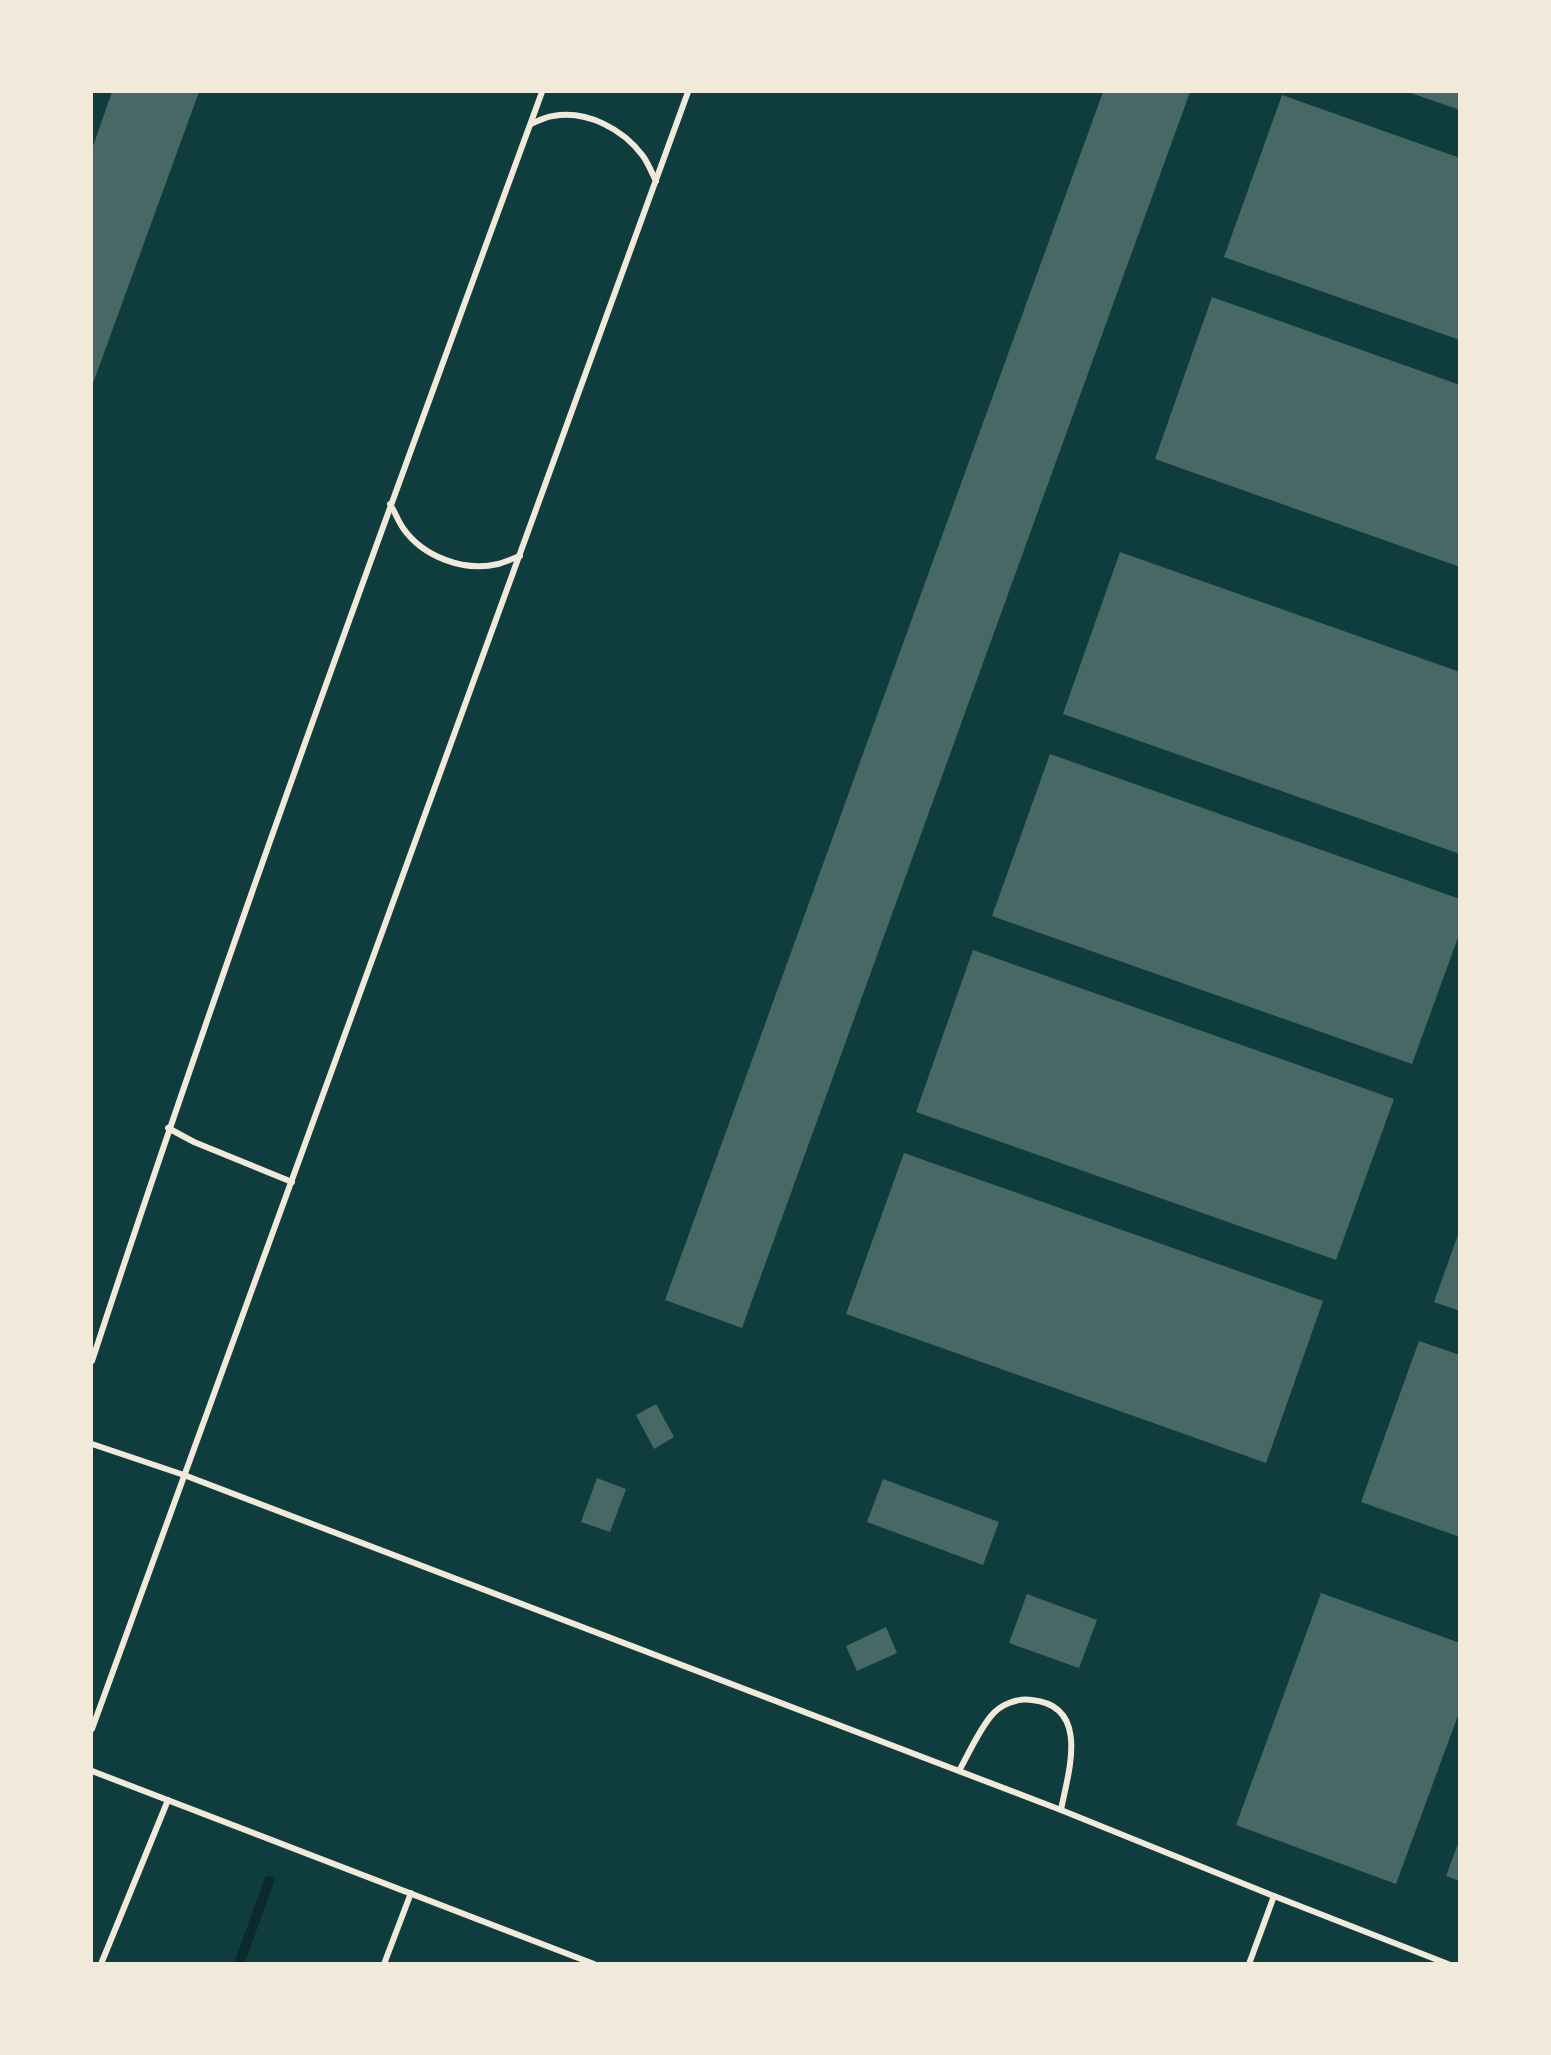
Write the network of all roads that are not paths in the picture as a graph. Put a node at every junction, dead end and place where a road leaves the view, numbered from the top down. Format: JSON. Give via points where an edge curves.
{"nodes":[{"id":1,"x":542,"y":92,"type":"edge"},
{"id":2,"x":688,"y":92,"type":"edge"},
{"id":3,"x":531,"y":124,"type":"junction"},
{"id":4,"x":656,"y":181,"type":"junction"},
{"id":5,"x":390,"y":504,"type":"junction"},
{"id":6,"x":520,"y":556,"type":"junction"},
{"id":7,"x":168,"y":1128,"type":"junction"},
{"id":8,"x":292,"y":1182,"type":"junction"},
{"id":9,"x":92,"y":1361,"type":"edge"},
{"id":10,"x":92,"y":1444,"type":"edge"},
{"id":11,"x":184,"y":1475,"type":"junction"},
{"id":12,"x":92,"y":1729,"type":"edge"},
{"id":13,"x":92,"y":1771,"type":"edge"},
{"id":14,"x":959,"y":1771,"type":"junction"},
{"id":15,"x":168,"y":1800,"type":"junction"},
{"id":16,"x":1061,"y":1810,"type":"junction"},
{"id":17,"x":411,"y":1893,"type":"junction"},
{"id":18,"x":1274,"y":1896,"type":"junction"},
{"id":19,"x":101,"y":1964,"type":"edge"},
{"id":20,"x":384,"y":1964,"type":"edge"},
{"id":21,"x":594,"y":1964,"type":"edge"},
{"id":22,"x":1249,"y":1964,"type":"edge"},
{"id":23,"x":1448,"y":1964,"type":"edge"}],
"edges":[{"from":1,"to":3,"type":"street"},
{"from":2,"to":4,"type":"street"},
{"from":3,"to":4,"type":"street","via":[[553,116],[576,115],[601,122],[644,157]]},
{"from":3,"to":5,"type":"street"},
{"from":4,"to":6,"type":"street"},
{"from":5,"to":6,"type":"street","via":[[403,529],[424,549],[449,562],[497,565]]},
{"from":5,"to":7,"type":"street"},
{"from":6,"to":8,"type":"street"},
{"from":7,"to":8,"type":"street"},
{"from":7,"to":9,"type":"street"},
{"from":8,"to":11,"type":"street"},
{"from":10,"to":11,"type":"street"},
{"from":11,"to":12,"type":"street"},
{"from":11,"to":14,"type":"street"},
{"from":13,"to":15,"type":"street"},
{"from":14,"to":16,"type":"street"},
{"from":14,"to":16,"type":"street","via":[[991,1716],[1001,1707],[1012,1701],[1038,1700],[1060,1714],[1072,1737]]},
{"from":15,"to":17,"type":"street"},
{"from":15,"to":19,"type":"street"},
{"from":16,"to":18,"type":"street"},
{"from":17,"to":20,"type":"street"},
{"from":17,"to":21,"type":"street"},
{"from":18,"to":22,"type":"street"},
{"from":18,"to":23,"type":"street"}]}
